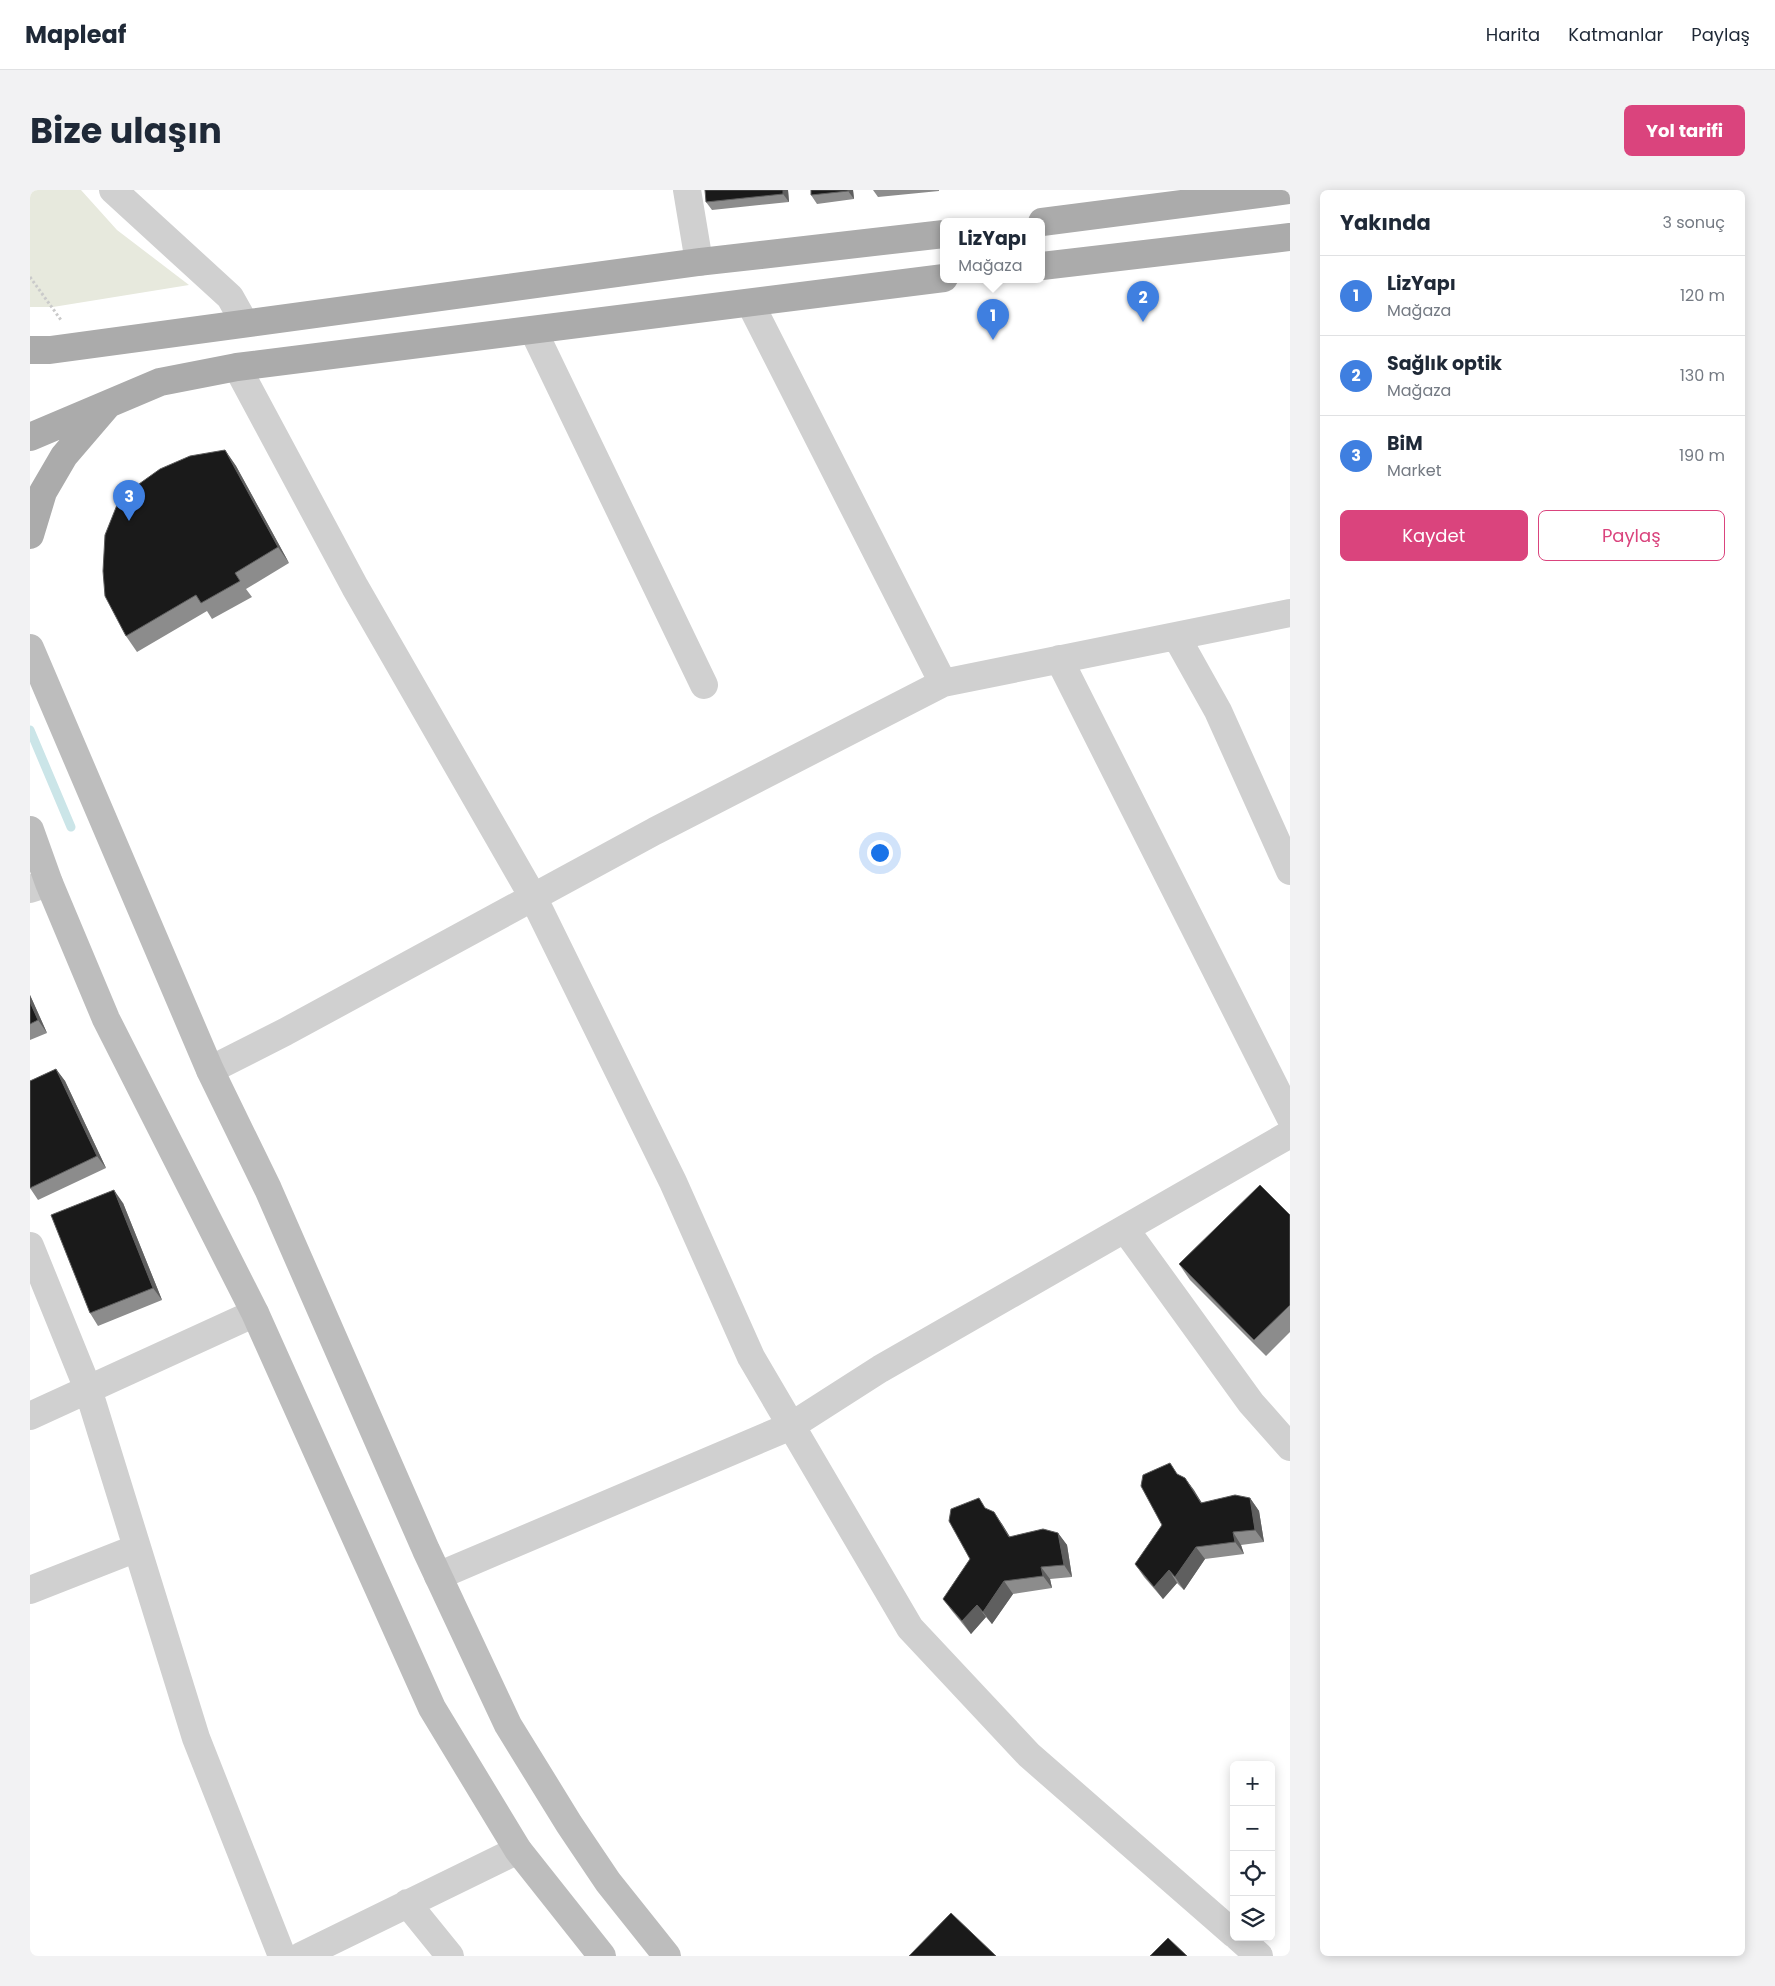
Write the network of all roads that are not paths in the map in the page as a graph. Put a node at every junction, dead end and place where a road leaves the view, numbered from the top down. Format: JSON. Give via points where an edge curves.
{"nodes":[{"id":1,"x":112,"y":190,"type":"edge"},
{"id":2,"x":687,"y":190,"type":"edge"},
{"id":3,"x":1290,"y":190,"type":"edge"},
{"id":4,"x":1045,"y":222,"type":"edge"},
{"id":5,"x":940,"y":234,"type":"edge"},
{"id":6,"x":1290,"y":237,"type":"edge"},
{"id":7,"x":699,"y":262,"type":"junction"},
{"id":8,"x":1045,"y":266,"type":"edge"},
{"id":9,"x":940,"y":279,"type":"edge"},
{"id":10,"x":750,"y":303,"type":"junction"},
{"id":11,"x":244,"y":322,"type":"junction"},
{"id":12,"x":533,"y":330,"type":"junction"},
{"id":13,"x":30,"y":350,"type":"edge"},
{"id":14,"x":237,"y":367,"type":"junction"},
{"id":15,"x":111,"y":402,"type":"junction"},
{"id":16,"x":30,"y":438,"type":"edge"},
{"id":17,"x":30,"y":535,"type":"edge"},
{"id":18,"x":1290,"y":613,"type":"edge"},
{"id":19,"x":1176,"y":636,"type":"junction"},
{"id":20,"x":30,"y":648,"type":"edge"},
{"id":21,"x":1059,"y":659,"type":"junction"},
{"id":22,"x":943,"y":683,"type":"junction"},
{"id":23,"x":704,"y":685,"type":"dead end"},
{"id":24,"x":30,"y":830,"type":"edge"},
{"id":25,"x":1290,"y":871,"type":"edge"},
{"id":26,"x":40,"y":886,"type":"edge"},
{"id":27,"x":532,"y":898,"type":"junction"},
{"id":28,"x":210,"y":1070,"type":"junction"},
{"id":29,"x":1290,"y":1117,"type":"edge"},
{"id":30,"x":1290,"y":1134,"type":"edge"},
{"id":31,"x":1125,"y":1230,"type":"junction"},
{"id":32,"x":30,"y":1246,"type":"edge"},
{"id":33,"x":255,"y":1313,"type":"junction"},
{"id":34,"x":88,"y":1389,"type":"junction"},
{"id":35,"x":30,"y":1416,"type":"edge"},
{"id":36,"x":791,"y":1426,"type":"junction"},
{"id":37,"x":1290,"y":1447,"type":"edge"},
{"id":38,"x":137,"y":1548,"type":"junction"},
{"id":39,"x":438,"y":1576,"type":"junction"},
{"id":40,"x":30,"y":1590,"type":"edge"},
{"id":41,"x":518,"y":1850,"type":"junction"},
{"id":42,"x":407,"y":1903,"type":"junction"},
{"id":43,"x":1230,"y":1930,"type":"edge"},
{"id":44,"x":1242,"y":1941,"type":"edge"},
{"id":45,"x":282,"y":1956,"type":"edge"},
{"id":46,"x":301,"y":1956,"type":"edge"},
{"id":47,"x":450,"y":1956,"type":"edge"},
{"id":48,"x":602,"y":1956,"type":"edge"},
{"id":49,"x":667,"y":1956,"type":"edge"},
{"id":50,"x":1259,"y":1956,"type":"edge"}],
"edges":[{"from":1,"to":11,"type":"street","via":[[230,297]]},
{"from":2,"to":7,"type":"street"},
{"from":3,"to":4,"type":"main road"},
{"from":5,"to":7,"type":"main road"},
{"from":6,"to":8,"type":"main road"},
{"from":7,"to":11,"type":"main road"},
{"from":9,"to":10,"type":"main road"},
{"from":10,"to":12,"type":"main road"},
{"from":10,"to":22,"type":"street"},
{"from":11,"to":13,"type":"main road","via":[[50,350]]},
{"from":12,"to":14,"type":"main road"},
{"from":12,"to":23,"type":"street"},
{"from":14,"to":15,"type":"main road","via":[[160,382]]},
{"from":14,"to":27,"type":"street","via":[[355,587]]},
{"from":15,"to":16,"type":"main road"},
{"from":15,"to":17,"type":"main road","via":[[64,456],[43,492]]},
{"from":18,"to":19,"type":"street"},
{"from":19,"to":21,"type":"street"},
{"from":19,"to":25,"type":"street","via":[[1218,711]]},
{"from":20,"to":28,"type":"main road"},
{"from":21,"to":22,"type":"street"},
{"from":21,"to":29,"type":"street"},
{"from":22,"to":27,"type":"street"},
{"from":24,"to":26,"type":"main road"},
{"from":26,"to":33,"type":"main road"},
{"from":27,"to":28,"type":"street"},
{"from":27,"to":36,"type":"street","via":[[673,1182],[751,1357]]},
{"from":28,"to":39,"type":"main road","via":[[268,1189]]},
{"from":30,"to":31,"type":"street"},
{"from":31,"to":36,"type":"street","via":[[880,1369]]},
{"from":31,"to":37,"type":"street","via":[[1251,1403]]},
{"from":32,"to":34,"type":"street"},
{"from":33,"to":34,"type":"street"},
{"from":33,"to":41,"type":"main road","via":[[432,1708]]},
{"from":34,"to":35,"type":"street"},
{"from":34,"to":38,"type":"street"},
{"from":36,"to":39,"type":"street"},
{"from":36,"to":43,"type":"street","via":[[910,1628],[1030,1755]]},
{"from":38,"to":40,"type":"street"},
{"from":38,"to":45,"type":"street","via":[[196,1738]]},
{"from":39,"to":49,"type":"main road","via":[[508,1725],[568,1824],[608,1882]]},
{"from":41,"to":42,"type":"street"},
{"from":41,"to":48,"type":"main road"},
{"from":42,"to":46,"type":"street"},
{"from":42,"to":47,"type":"street"},
{"from":44,"to":50,"type":"street"}]}
